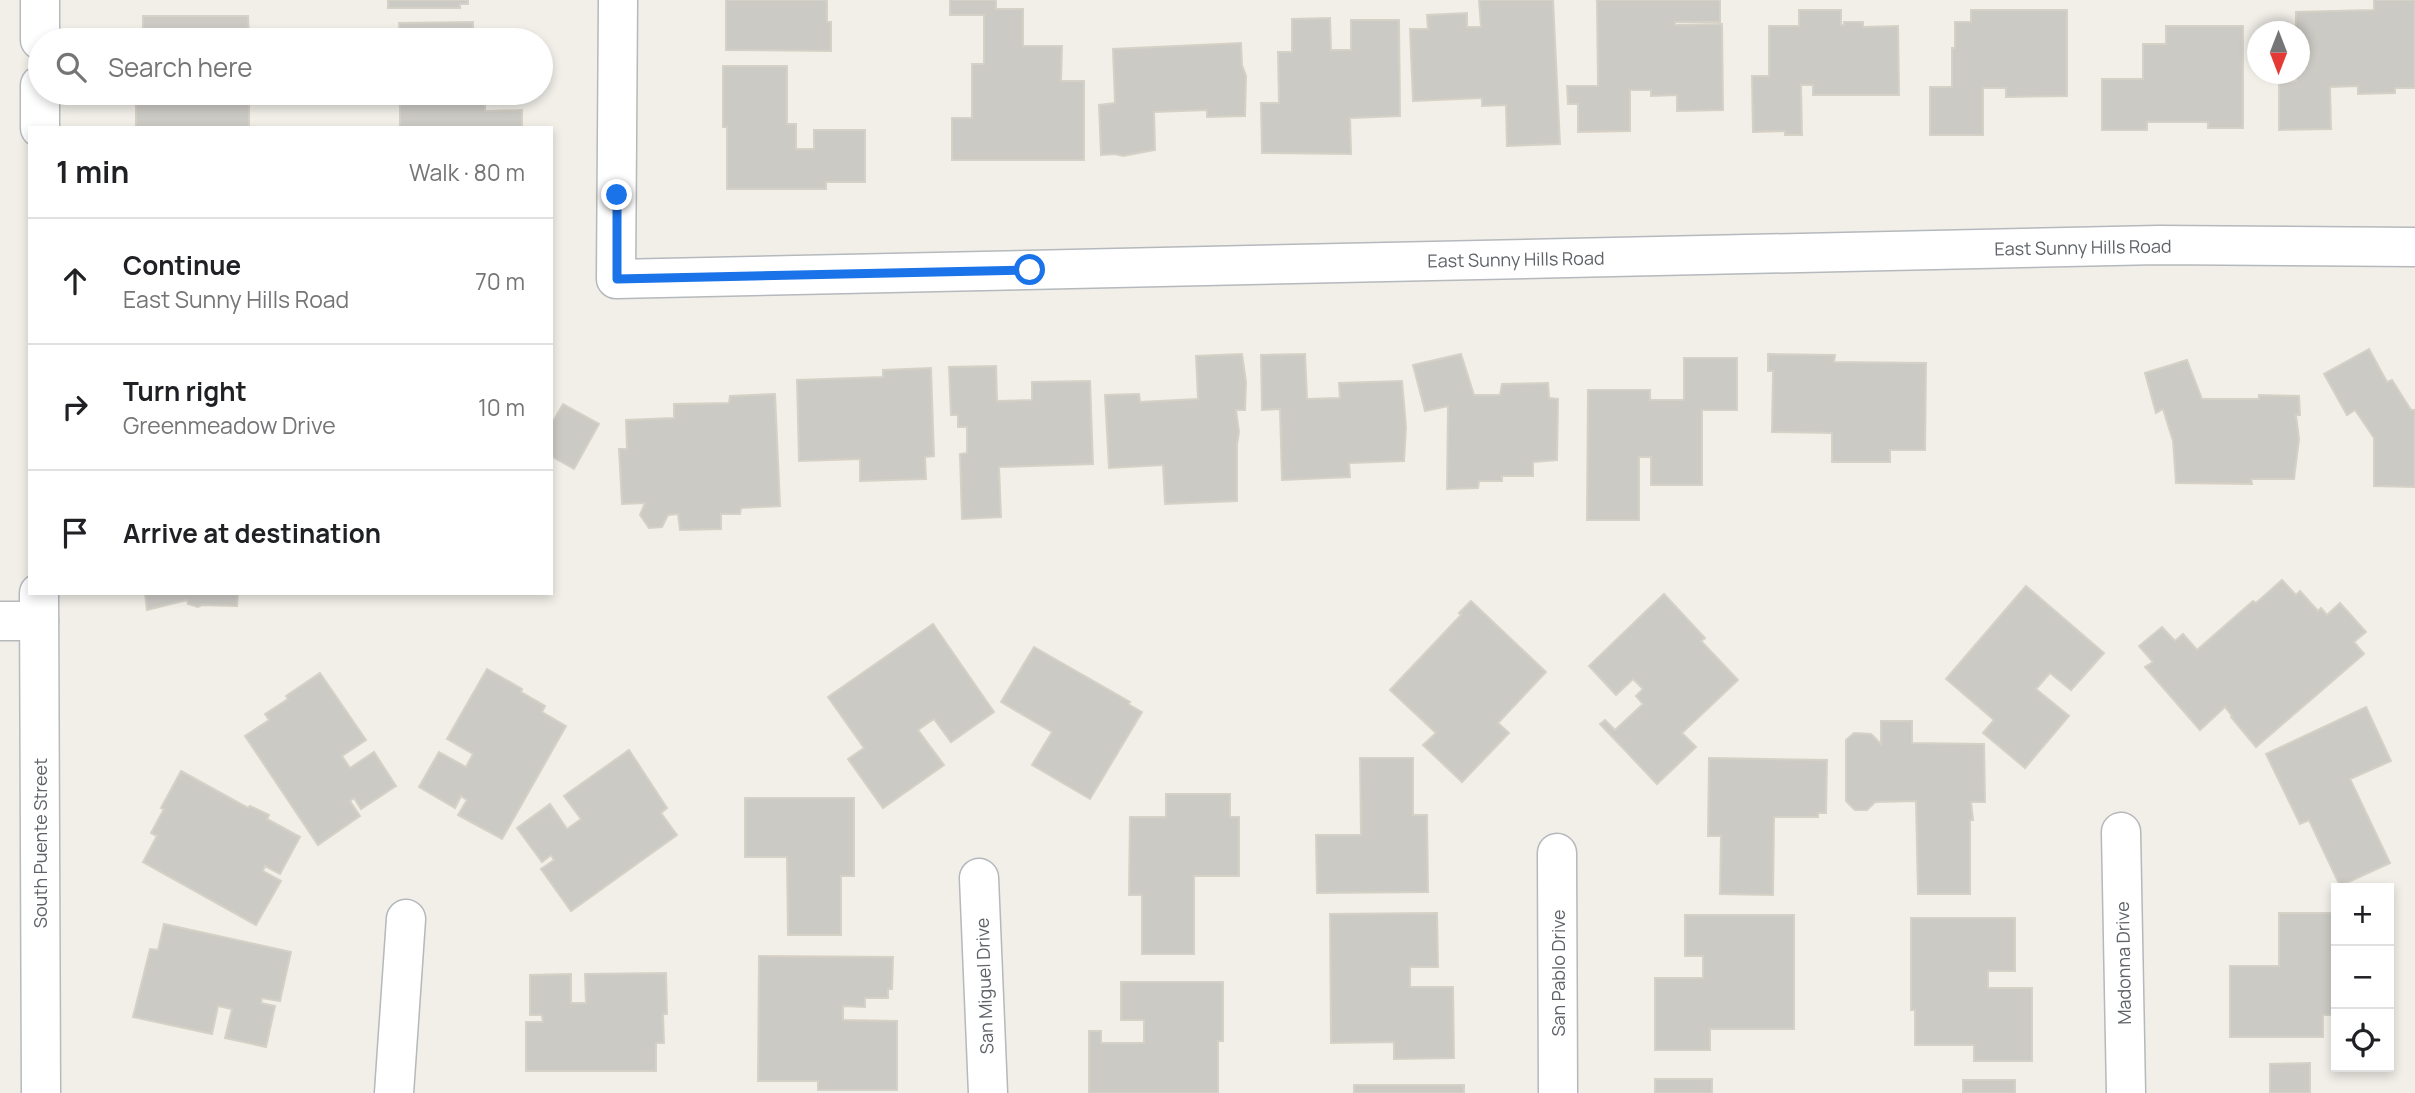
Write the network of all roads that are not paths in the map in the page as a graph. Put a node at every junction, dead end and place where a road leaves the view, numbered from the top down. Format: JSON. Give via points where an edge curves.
{"nodes":[{"id":1,"x":40,"y":0,"type":"edge"},
{"id":2,"x":618,"y":0,"type":"edge"},
{"id":3,"x":40,"y":28,"type":"edge"},
{"id":4,"x":40,"y":105,"type":"edge"},
{"id":5,"x":40,"y":126,"type":"edge"},
{"id":6,"x":2415,"y":247,"type":"edge"},
{"id":7,"x":39,"y":607,"type":"edge"},
{"id":8,"x":0,"y":621,"type":"edge"},
{"id":9,"x":2121,"y":832,"type":"dead end"},
{"id":10,"x":1557,"y":853,"type":"dead end"},
{"id":11,"x":979,"y":878,"type":"dead end"},
{"id":12,"x":406,"y":919,"type":"dead end"},
{"id":13,"x":41,"y":1093,"type":"edge"},
{"id":14,"x":394,"y":1093,"type":"edge"},
{"id":15,"x":988,"y":1093,"type":"edge"},
{"id":16,"x":1558,"y":1093,"type":"edge"},
{"id":17,"x":2126,"y":1093,"type":"edge"}],
"edges":[{"from":1,"to":3,"type":"street"},
{"from":2,"to":6,"type":"street","name":"East Sunny Hills Road","via":[[617,279],[2159,245]]},
{"from":4,"to":5,"type":"street"},
{"from":7,"to":8,"type":"street"},
{"from":7,"to":13,"type":"street","name":"South Puente Street"},
{"from":9,"to":17,"type":"street","name":"Madonna Drive"},
{"from":10,"to":16,"type":"street","name":"San Pablo Drive"},
{"from":11,"to":15,"type":"street","name":"San Miguel Drive"},
{"from":12,"to":14,"type":"street"}]}
